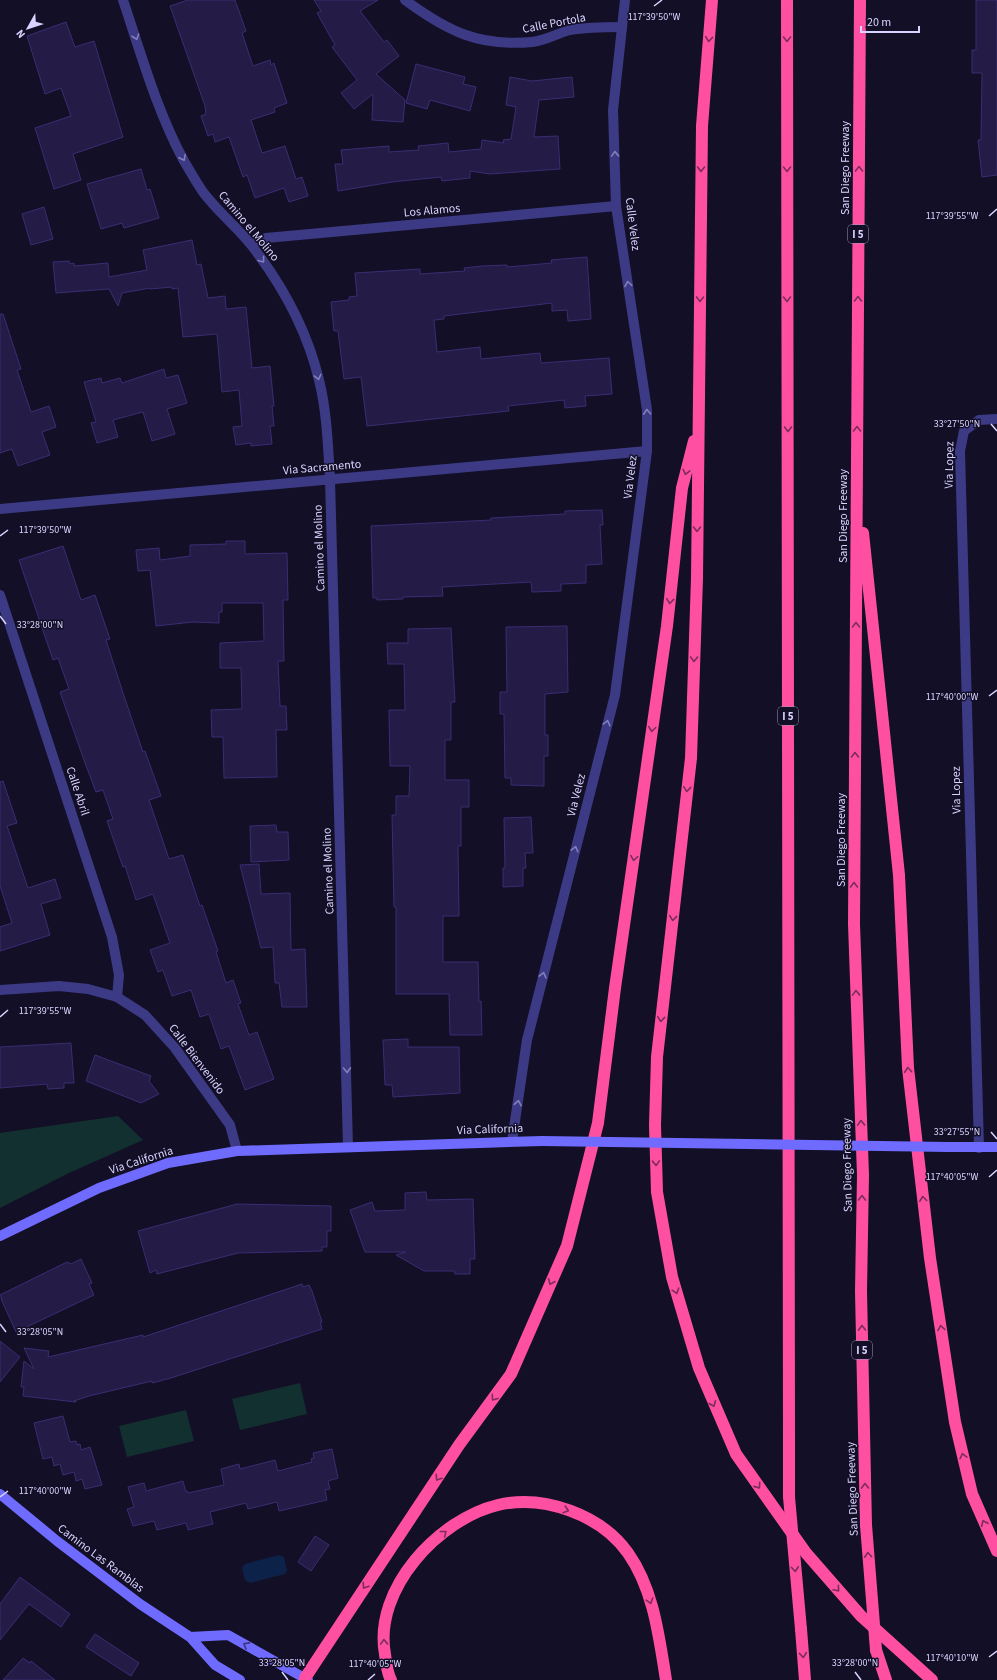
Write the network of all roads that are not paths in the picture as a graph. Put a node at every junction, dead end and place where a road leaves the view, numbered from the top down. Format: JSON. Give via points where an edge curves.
{"nodes":[{"id":1,"x":123,"y":0,"type":"edge"},
{"id":2,"x":405,"y":0,"type":"edge"},
{"id":3,"x":625,"y":0,"type":"edge"},
{"id":4,"x":712,"y":0,"type":"edge"},
{"id":5,"x":787,"y":0,"type":"edge"},
{"id":6,"x":860,"y":0,"type":"edge"},
{"id":7,"x":622,"y":27,"type":"junction"},
{"id":8,"x":616,"y":206,"type":"junction"},
{"id":9,"x":251,"y":244,"type":"junction"},
{"id":10,"x":997,"y":419,"type":"edge"},
{"id":11,"x":699,"y":420,"type":"junction"},
{"id":12,"x":647,"y":451,"type":"junction"},
{"id":13,"x":857,"y":468,"type":"junction"},
{"id":14,"x":330,"y":479,"type":"junction"},
{"id":15,"x":0,"y":509,"type":"edge"},
{"id":16,"x":0,"y":595,"type":"edge"},
{"id":17,"x":0,"y":990,"type":"edge"},
{"id":18,"x":118,"y":997,"type":"junction"},
{"id":19,"x":512,"y":1141,"type":"junction"},
{"id":20,"x":348,"y":1147,"type":"junction"},
{"id":21,"x":979,"y":1148,"type":"junction"},
{"id":22,"x":997,"y":1148,"type":"edge"},
{"id":23,"x":237,"y":1151,"type":"junction"},
{"id":24,"x":0,"y":1236,"type":"edge"},
{"id":25,"x":0,"y":1494,"type":"edge"},
{"id":26,"x":997,"y":1551,"type":"edge"},
{"id":27,"x":190,"y":1637,"type":"junction"},
{"id":28,"x":876,"y":1650,"type":"junction"},
{"id":29,"x":307,"y":1679,"type":"edge"},
{"id":30,"x":240,"y":1680,"type":"edge"},
{"id":31,"x":391,"y":1680,"type":"edge"},
{"id":32,"x":666,"y":1680,"type":"edge"},
{"id":33,"x":805,"y":1680,"type":"edge"},
{"id":34,"x":880,"y":1680,"type":"edge"},
{"id":35,"x":886,"y":1680,"type":"edge"},
{"id":36,"x":932,"y":1680,"type":"edge"}],
"edges":[{"from":1,"to":9,"type":"street","name":"Camino el Molino","one_way":true,"via":[[154,90],[184,161],[204,192]]},
{"from":2,"to":7,"type":"street","name":"Calle Portola","via":[[432,20],[466,36],[500,43],[534,42],[570,30]]},
{"from":3,"to":7,"type":"street","name":"Calle Velez"},
{"from":4,"to":11,"type":"highway","one_way":true,"via":[[702,126]]},
{"from":5,"to":33,"type":"highway","number":"I 5","one_way":true,"bridge":true,"via":[[789,1497]]},
{"from":13,"to":6,"type":"highway","name":"San Diego Freeway","number":"I 5","one_way":true},
{"from":8,"to":7,"type":"street","name":"Calle Velez","one_way":true,"via":[[614,110]]},
{"from":8,"to":9,"type":"street","name":"Los Alamos","via":[[266,238]]},
{"from":12,"to":8,"type":"street","name":"Calle Velez","one_way":true,"via":[[647,410]]},
{"from":9,"to":14,"type":"street","name":"Camino el Molino","one_way":true,"via":[[280,283],[312,355],[327,431]]},
{"from":10,"to":21,"type":"street","name":"Via Lopez","via":[[979,420],[964,431],[960,451]]},
{"from":11,"to":29,"type":"highway","one_way":true,"via":[[682,488],[667,626],[598,1123],[566,1246],[511,1374],[459,1445]]},
{"from":11,"to":36,"type":"highway","one_way":true,"via":[[691,758],[657,1057],[656,1192],[672,1277],[699,1368],[736,1454],[806,1553],[861,1616]]},
{"from":12,"to":14,"type":"street","name":"Via Sacramento"},
{"from":19,"to":12,"type":"street","name":"Via Velez","one_way":true,"via":[[527,1040],[614,695]]},
{"from":26,"to":13,"type":"highway","one_way":true,"via":[[972,1494],[955,1422],[930,1258],[908,1068],[899,875]]},
{"from":28,"to":13,"type":"highway","name":"San Diego Freeway","number":"I 5","one_way":true,"bridge":true,"via":[[866,1525],[861,1291],[863,1176],[854,924]]},
{"from":14,"to":15,"type":"street","name":"Via Sacramento"},
{"from":14,"to":20,"type":"street","name":"Camino el Molino","one_way":true},
{"from":16,"to":18,"type":"street","name":"Calle Abril","via":[[112,937],[119,975]]},
{"from":17,"to":18,"type":"street","name":"Calle Bienvenido","via":[[60,986],[88,989]]},
{"from":18,"to":23,"type":"street","name":"Calle Bienvenido","via":[[145,1015],[175,1048],[230,1125]]},
{"from":19,"to":20,"type":"main road","name":"Via California"},
{"from":19,"to":21,"type":"main road","name":"Via California","bridge":true},
{"from":20,"to":23,"type":"main road","name":"Via California"},
{"from":21,"to":22,"type":"main road","name":"Via California"},
{"from":23,"to":24,"type":"main road","name":"Via California","via":[[168,1163],[99,1188]]},
{"from":25,"to":27,"type":"main road","name":"Camino Las Ramblas","via":[[56,1541]]},
{"from":29,"to":27,"type":"main road","one_way":true,"via":[[228,1635]]},
{"from":27,"to":30,"type":"main road","name":"Camino Las Ramblas","via":[[215,1665]]},
{"from":28,"to":34,"type":"highway","name":"San Diego Freeway","number":"I 5"},
{"from":28,"to":35,"type":"highway"},
{"from":31,"to":32,"type":"highway","one_way":true,"via":[[384,1646],[384,1628],[386,1612],[400,1580],[420,1554],[460,1521],[499,1505],[522,1503],[550,1504],[576,1513],[617,1539],[629,1554],[651,1601]]}]}
